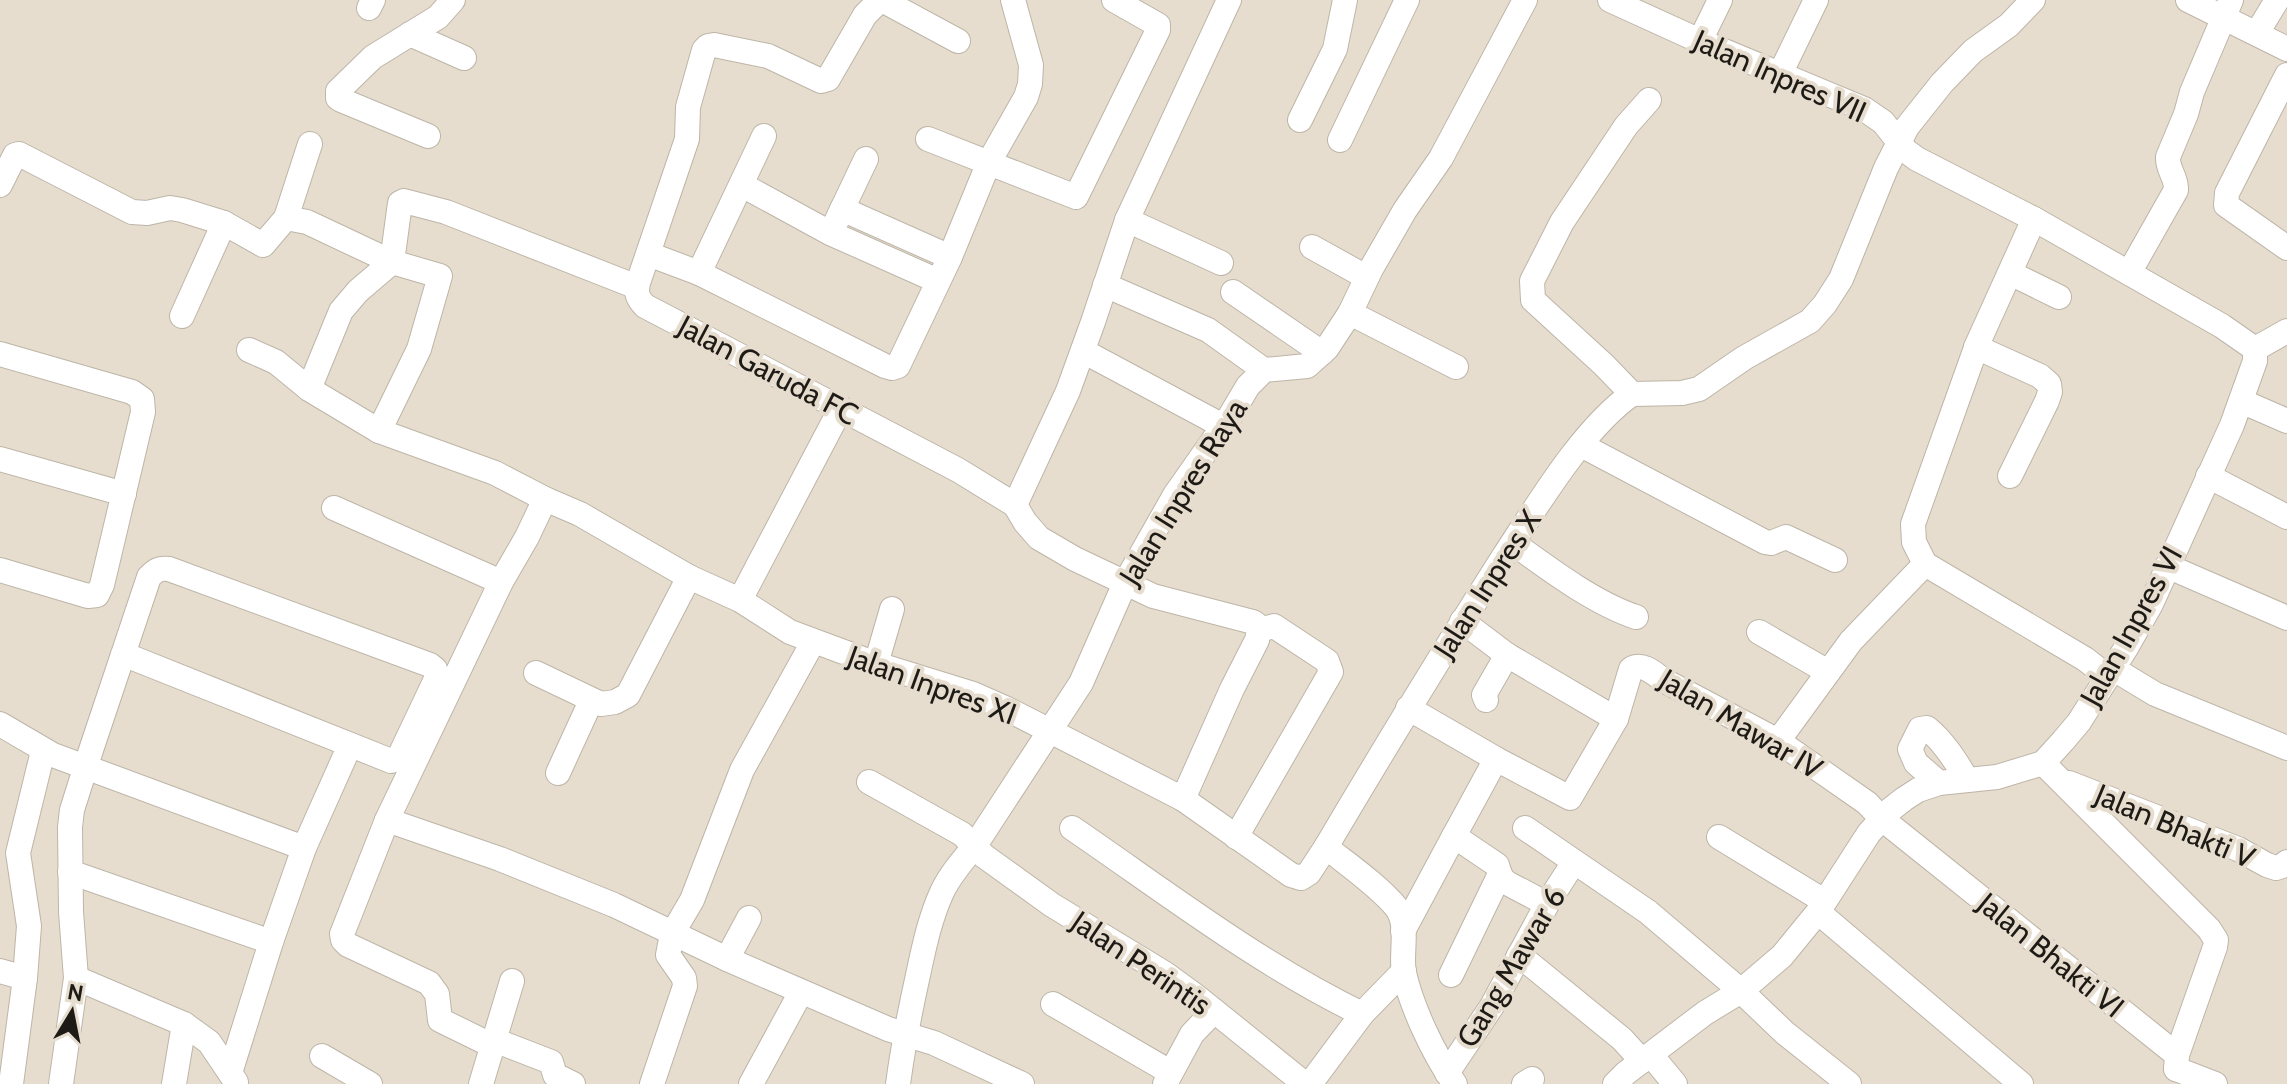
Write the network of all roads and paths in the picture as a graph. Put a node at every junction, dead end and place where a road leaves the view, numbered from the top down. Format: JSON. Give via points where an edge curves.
{"nodes":[{"id":1,"x":453,"y":0,"type":"edge"},
{"id":2,"x":881,"y":0,"type":"edge"},
{"id":3,"x":1013,"y":0,"type":"edge"},
{"id":4,"x":1114,"y":0,"type":"edge"},
{"id":5,"x":1229,"y":0,"type":"edge"},
{"id":6,"x":1345,"y":0,"type":"edge"},
{"id":7,"x":1407,"y":0,"type":"edge"},
{"id":8,"x":1525,"y":0,"type":"edge"},
{"id":9,"x":1610,"y":0,"type":"edge"},
{"id":10,"x":1720,"y":0,"type":"edge"},
{"id":11,"x":1816,"y":0,"type":"edge"},
{"id":12,"x":2033,"y":0,"type":"edge"},
{"id":13,"x":2188,"y":0,"type":"edge"},
{"id":14,"x":2277,"y":0,"type":"edge"},
{"id":15,"x":2228,"y":9,"type":"edge"},
{"id":16,"x":2257,"y":33,"type":"junction"},
{"id":17,"x":410,"y":34,"type":"junction"},
{"id":18,"x":958,"y":41,"type":"dead end"},
{"id":19,"x":1700,"y":41,"type":"junction"},
{"id":20,"x":2287,"y":49,"type":"edge"},
{"id":21,"x":464,"y":58,"type":"dead end"},
{"id":22,"x":1780,"y":74,"type":"junction"},
{"id":23,"x":2287,"y":75,"type":"edge"},
{"id":24,"x":1649,"y":100,"type":"dead end"},
{"id":25,"x":1300,"y":120,"type":"dead end"},
{"id":26,"x":428,"y":136,"type":"dead end"},
{"id":27,"x":764,"y":136,"type":"dead end"},
{"id":28,"x":928,"y":139,"type":"dead end"},
{"id":29,"x":1340,"y":140,"type":"dead end"},
{"id":30,"x":1898,"y":141,"type":"junction"},
{"id":31,"x":310,"y":144,"type":"dead end"},
{"id":32,"x":866,"y":159,"type":"dead end"},
{"id":33,"x":989,"y":162,"type":"junction"},
{"id":34,"x":0,"y":185,"type":"edge"},
{"id":35,"x":742,"y":185,"type":"junction"},
{"id":36,"x":842,"y":209,"type":"junction"},
{"id":37,"x":286,"y":218,"type":"junction"},
{"id":38,"x":2034,"y":219,"type":"junction"},
{"id":39,"x":1127,"y":220,"type":"junction"},
{"id":40,"x":224,"y":223,"type":"junction"},
{"id":41,"x":830,"y":233,"type":"junction"},
{"id":42,"x":1312,"y":247,"type":"dead end"},
{"id":43,"x":2287,"y":248,"type":"edge"},
{"id":44,"x":950,"y":257,"type":"junction"},
{"id":45,"x":659,"y":258,"type":"dead end"},
{"id":46,"x":392,"y":262,"type":"junction"},
{"id":47,"x":1221,"y":263,"type":"dead end"},
{"id":48,"x":699,"y":273,"type":"junction"},
{"id":49,"x":2010,"y":273,"type":"junction"},
{"id":50,"x":2129,"y":273,"type":"junction"},
{"id":51,"x":1366,"y":277,"type":"junction"},
{"id":52,"x":938,"y":281,"type":"junction"},
{"id":53,"x":1105,"y":285,"type":"junction"},
{"id":54,"x":637,"y":287,"type":"junction"},
{"id":55,"x":1233,"y":292,"type":"dead end"},
{"id":56,"x":2059,"y":297,"type":"dead end"},
{"id":57,"x":1350,"y":313,"type":"junction"},
{"id":58,"x":182,"y":316,"type":"dead end"},
{"id":59,"x":2287,"y":331,"type":"edge"},
{"id":60,"x":1976,"y":347,"type":"junction"},
{"id":61,"x":2255,"y":349,"type":"junction"},
{"id":62,"x":249,"y":350,"type":"dead end"},
{"id":63,"x":1083,"y":351,"type":"junction"},
{"id":64,"x":1322,"y":353,"type":"junction"},
{"id":65,"x":0,"y":354,"type":"edge"},
{"id":66,"x":1456,"y":367,"type":"dead end"},
{"id":67,"x":1264,"y":370,"type":"junction"},
{"id":68,"x":309,"y":389,"type":"junction"},
{"id":69,"x":1632,"y":394,"type":"junction"},
{"id":70,"x":2241,"y":401,"type":"junction"},
{"id":71,"x":841,"y":408,"type":"junction"},
{"id":72,"x":2287,"y":421,"type":"edge"},
{"id":73,"x":1223,"y":426,"type":"junction"},
{"id":74,"x":379,"y":431,"type":"junction"},
{"id":75,"x":1581,"y":445,"type":"junction"},
{"id":76,"x":0,"y":459,"type":"edge"},
{"id":77,"x":2010,"y":476,"type":"dead end"},
{"id":78,"x":2208,"y":476,"type":"junction"},
{"id":79,"x":124,"y":494,"type":"junction"},
{"id":80,"x":545,"y":499,"type":"junction"},
{"id":81,"x":1015,"y":505,"type":"junction"},
{"id":82,"x":334,"y":508,"type":"dead end"},
{"id":83,"x":2287,"y":517,"type":"edge"},
{"id":84,"x":1513,"y":543,"type":"junction"},
{"id":85,"x":159,"y":552,"type":"dead end"},
{"id":86,"x":1835,"y":560,"type":"dead end"},
{"id":87,"x":1925,"y":564,"type":"junction"},
{"id":88,"x":2167,"y":566,"type":"junction"},
{"id":89,"x":0,"y":570,"type":"edge"},
{"id":90,"x":689,"y":577,"type":"junction"},
{"id":91,"x":501,"y":582,"type":"junction"},
{"id":92,"x":1125,"y":583,"type":"junction"},
{"id":93,"x":740,"y":600,"type":"junction"},
{"id":94,"x":892,"y":609,"type":"dead end"},
{"id":95,"x":1636,"y":617,"type":"dead end"},
{"id":96,"x":2287,"y":618,"type":"edge"},
{"id":97,"x":1462,"y":621,"type":"junction"},
{"id":98,"x":1259,"y":630,"type":"junction"},
{"id":99,"x":1759,"y":632,"type":"dead end"},
{"id":100,"x":813,"y":642,"type":"junction"},
{"id":101,"x":123,"y":654,"type":"junction"},
{"id":102,"x":1507,"y":655,"type":"junction"},
{"id":103,"x":461,"y":663,"type":"junction"},
{"id":104,"x":876,"y":664,"type":"junction"},
{"id":105,"x":1828,"y":672,"type":"junction"},
{"id":106,"x":2109,"y":672,"type":"junction"},
{"id":107,"x":536,"y":673,"type":"dead end"},
{"id":108,"x":1486,"y":700,"type":"dead end"},
{"id":109,"x":591,"y":701,"type":"junction"},
{"id":110,"x":1408,"y":708,"type":"junction"},
{"id":111,"x":1616,"y":719,"type":"junction"},
{"id":112,"x":0,"y":724,"type":"edge"},
{"id":113,"x":1050,"y":731,"type":"junction"},
{"id":114,"x":1778,"y":741,"type":"junction"},
{"id":115,"x":350,"y":745,"type":"junction"},
{"id":116,"x":2287,"y":748,"type":"edge"},
{"id":117,"x":62,"y":759,"type":"junction"},
{"id":118,"x":1496,"y":759,"type":"junction"},
{"id":119,"x":2043,"y":763,"type":"junction"},
{"id":120,"x":558,"y":773,"type":"dead end"},
{"id":121,"x":1967,"y":780,"type":"junction"},
{"id":122,"x":2063,"y":780,"type":"junction"},
{"id":123,"x":869,"y":782,"type":"dead end"},
{"id":124,"x":1939,"y":783,"type":"junction"},
{"id":125,"x":1183,"y":799,"type":"junction"},
{"id":126,"x":1882,"y":819,"type":"junction"},
{"id":127,"x":387,"y":820,"type":"junction"},
{"id":128,"x":1072,"y":828,"type":"dead end"},
{"id":129,"x":1525,"y":828,"type":"dead end"},
{"id":130,"x":1454,"y":836,"type":"junction"},
{"id":131,"x":1236,"y":837,"type":"junction"},
{"id":132,"x":1719,"y":837,"type":"dead end"},
{"id":133,"x":974,"y":847,"type":"junction"},
{"id":134,"x":1326,"y":847,"type":"junction"},
{"id":135,"x":304,"y":848,"type":"junction"},
{"id":136,"x":9,"y":850,"type":"edge"},
{"id":137,"x":1574,"y":862,"type":"junction"},
{"id":138,"x":2287,"y":862,"type":"edge"},
{"id":139,"x":70,"y":872,"type":"junction"},
{"id":140,"x":1500,"y":874,"type":"junction"},
{"id":141,"x":1547,"y":904,"type":"junction"},
{"id":142,"x":1821,"y":906,"type":"junction"},
{"id":143,"x":749,"y":918,"type":"dead end"},
{"id":144,"x":1403,"y":931,"type":"junction"},
{"id":145,"x":672,"y":934,"type":"junction"},
{"id":146,"x":271,"y":942,"type":"junction"},
{"id":147,"x":1519,"y":955,"type":"junction"},
{"id":148,"x":727,"y":959,"type":"junction"},
{"id":149,"x":0,"y":971,"type":"edge"},
{"id":150,"x":1404,"y":971,"type":"junction"},
{"id":151,"x":1451,"y":975,"type":"dead end"},
{"id":152,"x":25,"y":978,"type":"junction"},
{"id":153,"x":76,"y":978,"type":"junction"},
{"id":154,"x":512,"y":981,"type":"dead end"},
{"id":155,"x":1741,"y":991,"type":"junction"},
{"id":156,"x":801,"y":992,"type":"junction"},
{"id":157,"x":1053,"y":1004,"type":"dead end"},
{"id":158,"x":1214,"y":1011,"type":"junction"},
{"id":159,"x":1362,"y":1014,"type":"junction"},
{"id":160,"x":184,"y":1024,"type":"junction"},
{"id":161,"x":905,"y":1036,"type":"junction"},
{"id":162,"x":493,"y":1046,"type":"junction"},
{"id":163,"x":322,"y":1056,"type":"dead end"},
{"id":164,"x":1646,"y":1058,"type":"junction"},
{"id":165,"x":2171,"y":1069,"type":"edge"},
{"id":166,"x":8,"y":1078,"type":"edge"},
{"id":167,"x":1167,"y":1078,"type":"edge"},
{"id":168,"x":1451,"y":1078,"type":"edge"},
{"id":169,"x":234,"y":1079,"type":"edge"},
{"id":170,"x":560,"y":1081,"type":"edge"},
{"id":171,"x":61,"y":1084,"type":"edge"},
{"id":172,"x":174,"y":1084,"type":"edge"},
{"id":173,"x":370,"y":1084,"type":"edge"},
{"id":174,"x":481,"y":1084,"type":"edge"},
{"id":175,"x":652,"y":1084,"type":"edge"},
{"id":176,"x":751,"y":1084,"type":"edge"},
{"id":177,"x":898,"y":1084,"type":"edge"},
{"id":178,"x":1022,"y":1084,"type":"edge"},
{"id":179,"x":1307,"y":1084,"type":"edge"},
{"id":180,"x":1615,"y":1084,"type":"edge"},
{"id":181,"x":1675,"y":1084,"type":"edge"},
{"id":182,"x":1849,"y":1084,"type":"edge"},
{"id":183,"x":2021,"y":1084,"type":"edge"},
{"id":184,"x":2215,"y":1084,"type":"edge"}],
"edges":[{"from":1,"to":17,"type":"street","via":[[438,17]]},
{"from":2,"to":18,"type":"street"},
{"from":2,"to":54,"type":"street","via":[[865,15],[825,81],[768,56],[714,45],[704,50],[688,107],[687,139]]},
{"from":3,"to":33,"type":"street","via":[[1031,65],[1030,84]]},
{"from":4,"to":33,"type":"street","via":[[1151,20],[1158,30],[1076,197]]},
{"from":5,"to":39,"type":"street"},
{"from":6,"to":25,"type":"street","via":[[1335,49]]},
{"from":7,"to":29,"type":"street"},
{"from":8,"to":51,"type":"street","via":[[1441,158]]},
{"from":9,"to":19,"type":"street","name":"Jalan Inpres VII"},
{"from":10,"to":19,"type":"street"},
{"from":11,"to":22,"type":"street"},
{"from":12,"to":30,"type":"street","via":[[1973,51]]},
{"from":13,"to":15,"type":"street"},
{"from":14,"to":16,"type":"street"},
{"from":15,"to":16,"type":"street"},
{"from":15,"to":50,"type":"street","via":[[2168,157],[2176,190]]},
{"from":16,"to":20,"type":"street"},
{"from":17,"to":21,"type":"street"},
{"from":17,"to":26,"type":"street","via":[[373,57],[341,87],[338,98]]},
{"from":19,"to":22,"type":"street","name":"Jalan Inpres VII"},
{"from":22,"to":30,"type":"street","name":"Jalan Inpres VII","via":[[1864,109]]},
{"from":23,"to":43,"type":"street","via":[[2227,193],[2226,205]]},
{"from":24,"to":69,"type":"street","via":[[1562,222],[1532,281],[1533,300]]},
{"from":27,"to":35,"type":"street"},
{"from":28,"to":33,"type":"street"},
{"from":30,"to":38,"type":"street","via":[[1917,159]]},
{"from":30,"to":69,"type":"street","via":[[1841,279],[1810,321],[1699,389]]},
{"from":31,"to":37,"type":"street"},
{"from":32,"to":36,"type":"street"},
{"from":33,"to":44,"type":"street"},
{"from":34,"to":40,"type":"street","via":[[17,154],[132,212],[170,208]]},
{"from":35,"to":41,"type":"street"},
{"from":35,"to":48,"type":"street"},
{"from":36,"to":41,"type":"street"},
{"from":36,"to":44,"type":"street"},
{"from":37,"to":40,"type":"street","via":[[263,245]]},
{"from":37,"to":46,"type":"street","via":[[307,222]]},
{"from":38,"to":49,"type":"street"},
{"from":38,"to":50,"type":"street"},
{"from":39,"to":47,"type":"street"},
{"from":39,"to":53,"type":"street"},
{"from":40,"to":58,"type":"street"},
{"from":41,"to":52,"type":"street"},
{"from":42,"to":51,"type":"street"},
{"from":44,"to":52,"type":"street"},
{"from":45,"to":48,"type":"street"},
{"from":46,"to":54,"type":"street","via":[[397,212],[404,201],[446,212]]},
{"from":46,"to":68,"type":"street","via":[[341,311]]},
{"from":46,"to":74,"type":"street","via":[[438,273],[440,278],[419,349]]},
{"from":48,"to":52,"type":"street","via":[[892,368],[902,361]]},
{"from":49,"to":56,"type":"street"},
{"from":49,"to":60,"type":"street"},
{"from":50,"to":61,"type":"street"},
{"from":51,"to":57,"type":"street"},
{"from":53,"to":63,"type":"street"},
{"from":53,"to":67,"type":"street","via":[[1208,330]]},
{"from":54,"to":71,"type":"street","name":"Jalan Garuda FC","via":[[645,306]]},
{"from":55,"to":64,"type":"street"},
{"from":57,"to":64,"type":"street"},
{"from":57,"to":66,"type":"street"},
{"from":59,"to":61,"type":"street"},
{"from":60,"to":77,"type":"street","via":[[2049,384],[2047,401]]},
{"from":60,"to":87,"type":"street","via":[[1913,524],[1914,542]]},
{"from":61,"to":70,"type":"street","name":"Jalan Inpres VI"},
{"from":62,"to":68,"type":"street","name":"Jalan Inpres XI","via":[[276,362]]},
{"from":63,"to":73,"type":"street"},
{"from":63,"to":81,"type":"street"},
{"from":64,"to":67,"type":"street","name":"Jalan Inpres Raya","via":[[1307,366]]},
{"from":65,"to":79,"type":"street","via":[[142,399]]},
{"from":67,"to":73,"type":"street","name":"Jalan Inpres Raya"},
{"from":68,"to":74,"type":"street","name":"Jalan Inpres XI"},
{"from":69,"to":75,"type":"street","name":"Jalan Inpres X"},
{"from":70,"to":72,"type":"street"},
{"from":70,"to":78,"type":"street","name":"Jalan Inpres VI"},
{"from":71,"to":81,"type":"street","name":"Jalan Garuda FC"},
{"from":71,"to":93,"type":"street"},
{"from":73,"to":92,"type":"street","name":"Jalan Inpres Raya","via":[[1175,495]]},
{"from":74,"to":80,"type":"street","name":"Jalan Inpres XI","via":[[495,473]]},
{"from":75,"to":84,"type":"street","name":"Jalan Inpres X"},
{"from":75,"to":86,"type":"street","via":[[1765,542],[1786,537]]},
{"from":76,"to":79,"type":"street"},
{"from":78,"to":83,"type":"street"},
{"from":78,"to":88,"type":"street","name":"Jalan Inpres VI"},
{"from":79,"to":89,"type":"street","via":[[97,595]]},
{"from":80,"to":90,"type":"street","name":"Jalan Inpres XI"},
{"from":80,"to":91,"type":"street"},
{"from":81,"to":92,"type":"street","name":"Jalan Garuda FC","via":[[1039,538]]},
{"from":82,"to":91,"type":"street"},
{"from":84,"to":95,"type":"street"},
{"from":84,"to":97,"type":"street","name":"Jalan Inpres X"},
{"from":85,"to":103,"type":"street"},
{"from":87,"to":105,"type":"street"},
{"from":87,"to":106,"type":"street"},
{"from":88,"to":96,"type":"street"},
{"from":88,"to":106,"type":"street","name":"Jalan Inpres VI","via":[[2151,604]]},
{"from":90,"to":93,"type":"street","name":"Jalan Inpres XI"},
{"from":90,"to":109,"type":"street","via":[[628,695],[615,702]]},
{"from":91,"to":103,"type":"street"},
{"from":92,"to":98,"type":"street","name":"Jalan Garuda FC","via":[[1153,596],[1253,622]]},
{"from":92,"to":113,"type":"street","name":"Jalan Inpres Raya","via":[[1081,683]]},
{"from":93,"to":100,"type":"street","name":"Jalan Inpres XI"},
{"from":94,"to":104,"type":"street"},
{"from":97,"to":102,"type":"street"},
{"from":97,"to":110,"type":"street","name":"Jalan Inpres X"},
{"from":98,"to":125,"type":"street"},
{"from":98,"to":131,"type":"street","name":"Jalan Garuda FC","via":[[1274,626],[1327,661],[1331,672]]},
{"from":99,"to":105,"type":"street"},
{"from":100,"to":104,"type":"street","name":"Jalan Inpres XI"},
{"from":100,"to":145,"type":"street","via":[[742,770],[692,900]]},
{"from":101,"to":115,"type":"street"},
{"from":101,"to":115,"type":"street","via":[[149,577],[161,568],[435,669],[437,677],[398,759]]},
{"from":101,"to":117,"type":"street"},
{"from":102,"to":108,"type":"street"},
{"from":102,"to":111,"type":"street"},
{"from":103,"to":127,"type":"street"},
{"from":104,"to":113,"type":"street","name":"Jalan Inpres XI","via":[[973,694]]},
{"from":105,"to":114,"type":"street"},
{"from":106,"to":116,"type":"street"},
{"from":106,"to":119,"type":"street","name":"Jalan Inpres VI","via":[[2079,722]]},
{"from":107,"to":109,"type":"street"},
{"from":109,"to":120,"type":"street"},
{"from":110,"to":118,"type":"street"},
{"from":110,"to":134,"type":"street","name":"Jalan Inpres X"},
{"from":111,"to":114,"type":"street","name":"Jalan Mawar IV","via":[[1627,677],[1641,666]]},
{"from":111,"to":118,"type":"street","via":[[1570,798]]},
{"from":112,"to":117,"type":"street"},
{"from":113,"to":125,"type":"street","name":"Jalan Inpres X"},
{"from":113,"to":133,"type":"street","name":"Jalan Inpres Raya"},
{"from":114,"to":126,"type":"street","name":"Jalan Mawar IV"},
{"from":115,"to":135,"type":"street"},
{"from":117,"to":135,"type":"street"},
{"from":117,"to":136,"type":"street"},
{"from":117,"to":139,"type":"street","via":[[72,810]]},
{"from":118,"to":130,"type":"street"},
{"from":119,"to":121,"type":"street"},
{"from":119,"to":122,"type":"street"},
{"from":121,"to":124,"type":"street"},
{"from":121,"to":124,"type":"street","via":[[1934,733],[1920,729],[1910,749],[1916,763]]},
{"from":122,"to":138,"type":"street","name":"Jalan Bhakti V","via":[[2267,865],[2276,868]]},
{"from":122,"to":165,"type":"street","via":[[2216,940]]},
{"from":123,"to":133,"type":"street","name":"Jalan Perintis","via":[[962,834]]},
{"from":124,"to":126,"type":"street","via":[[1918,790]]},
{"from":125,"to":131,"type":"street","name":"Jalan Inpres X"},
{"from":126,"to":142,"type":"street"},
{"from":126,"to":165,"type":"street","name":"Jalan Bhakti VI"},
{"from":127,"to":145,"type":"street","via":[[528,870]]},
{"from":127,"to":162,"type":"street","via":[[343,940],[429,983],[437,994],[440,1020]]},
{"from":128,"to":159,"type":"street","via":[[1257,955]]},
{"from":129,"to":137,"type":"street"},
{"from":130,"to":140,"type":"street","via":[[1497,865]]},
{"from":130,"to":144,"type":"street"},
{"from":131,"to":134,"type":"street","name":"Jalan Inpres X","via":[[1301,878]]},
{"from":132,"to":142,"type":"street"},
{"from":133,"to":158,"type":"street","name":"Jalan Perintis"},
{"from":133,"to":161,"type":"street","name":"Jalan Inpres Raya","via":[[943,890],[929,927]]},
{"from":134,"to":144,"type":"street","via":[[1397,908]]},
{"from":135,"to":146,"type":"street"},
{"from":136,"to":152,"type":"street","via":[[29,926]]},
{"from":137,"to":141,"type":"street","name":"Gang Mawar 6"},
{"from":137,"to":155,"type":"street","via":[[1648,912]]},
{"from":139,"to":146,"type":"street"},
{"from":139,"to":153,"type":"street"},
{"from":140,"to":141,"type":"street"},
{"from":140,"to":151,"type":"street"},
{"from":141,"to":147,"type":"street","name":"Gang Mawar 6"},
{"from":142,"to":155,"type":"street","via":[[1782,956]]},
{"from":142,"to":183,"type":"street"},
{"from":143,"to":148,"type":"street"},
{"from":144,"to":150,"type":"street"},
{"from":145,"to":148,"type":"street"},
{"from":145,"to":175,"type":"street","via":[[668,955],[685,986]]},
{"from":146,"to":169,"type":"street"},
{"from":147,"to":164,"type":"street"},
{"from":147,"to":168,"type":"street","name":"Gang Mawar 6"},
{"from":148,"to":156,"type":"street"},
{"from":149,"to":152,"type":"street"},
{"from":150,"to":159,"type":"street"},
{"from":150,"to":168,"type":"street","via":[[1416,1009]]},
{"from":152,"to":166,"type":"street"},
{"from":153,"to":160,"type":"street"},
{"from":153,"to":171,"type":"street"},
{"from":154,"to":162,"type":"street"},
{"from":155,"to":164,"type":"street"},
{"from":155,"to":182,"type":"street"},
{"from":156,"to":161,"type":"street"},
{"from":156,"to":176,"type":"street"},
{"from":157,"to":167,"type":"street"},
{"from":158,"to":167,"type":"street","via":[[1192,1034]]},
{"from":158,"to":179,"type":"street","name":"Jalan Perintis"},
{"from":159,"to":179,"type":"street"},
{"from":160,"to":169,"type":"street","via":[[209,1042]]},
{"from":160,"to":172,"type":"street"},
{"from":161,"to":177,"type":"street","name":"Jalan Inpres Raya"},
{"from":161,"to":178,"type":"street","via":[[934,1043]]},
{"from":162,"to":170,"type":"street","via":[[502,1043],[551,1062]]},
{"from":162,"to":174,"type":"street"},
{"from":163,"to":173,"type":"street"},
{"from":164,"to":180,"type":"street"},
{"from":164,"to":181,"type":"street"},
{"from":165,"to":184,"type":"street","name":"Jalan Bhakti VI"}]}
